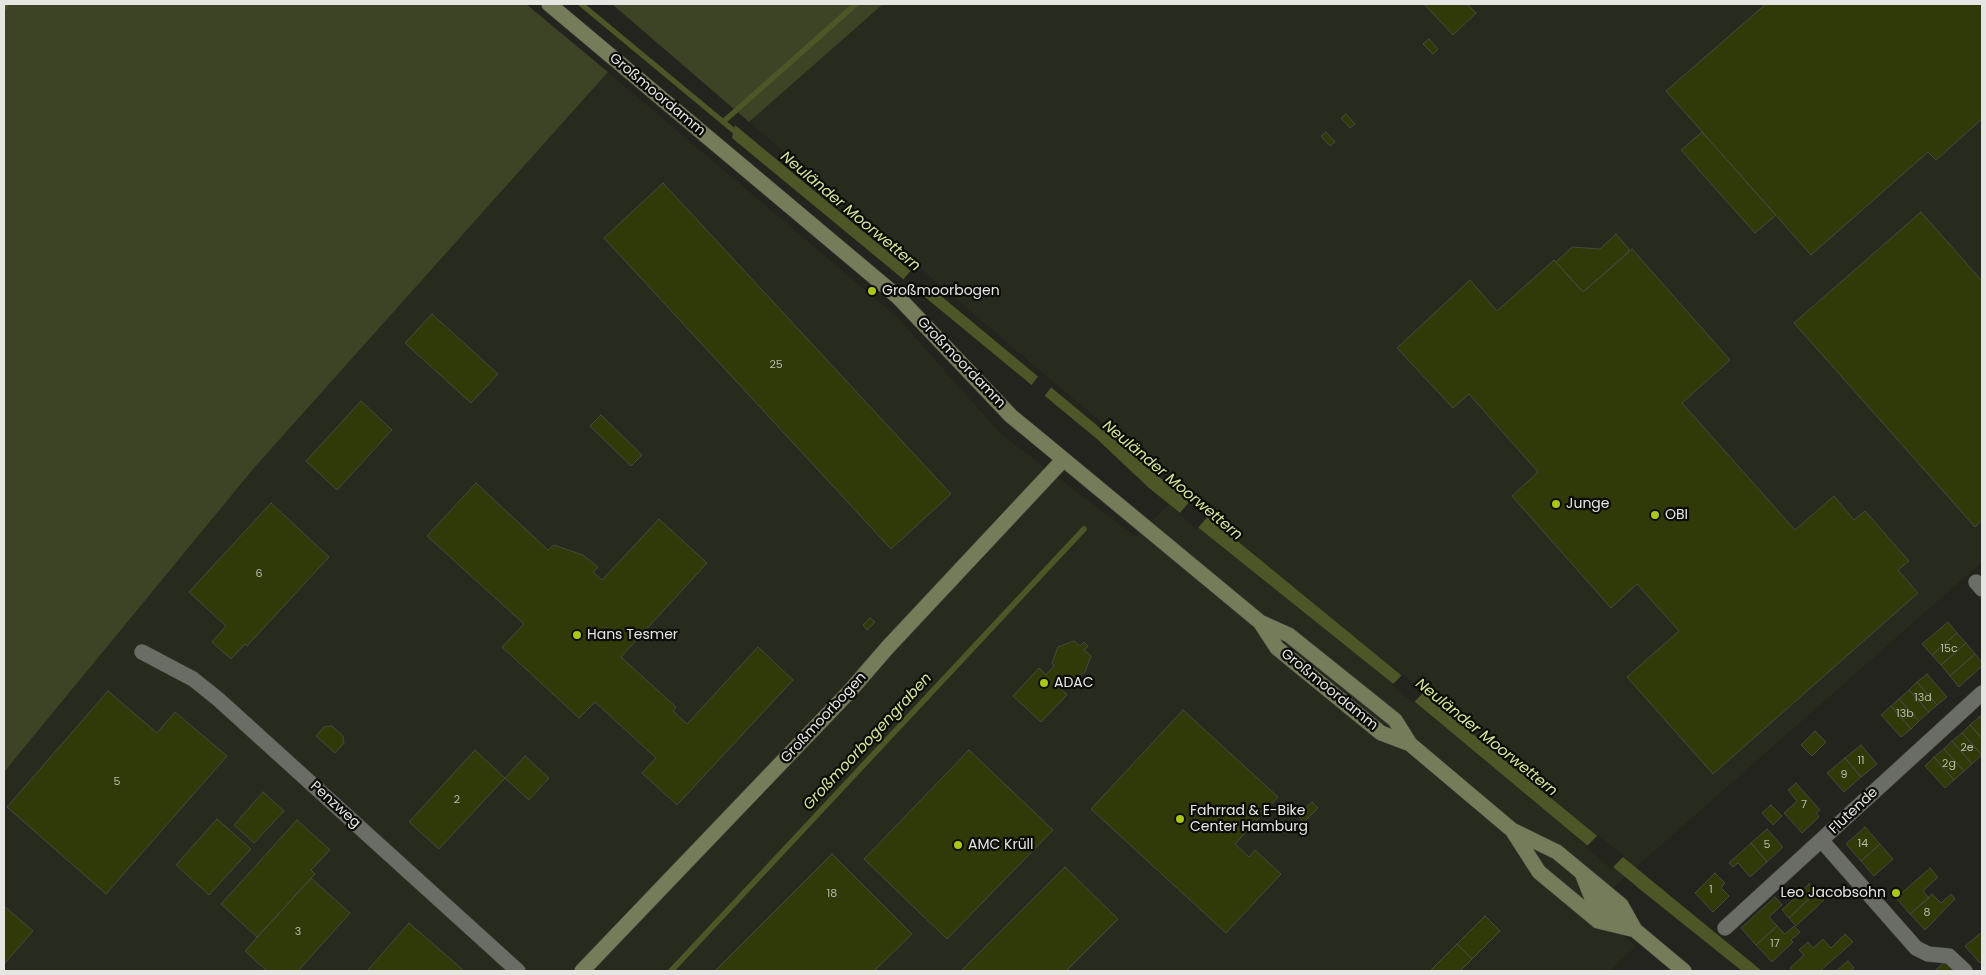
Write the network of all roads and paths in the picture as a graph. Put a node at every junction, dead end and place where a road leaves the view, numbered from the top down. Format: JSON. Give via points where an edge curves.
{"nodes":[{"id":1,"x":549,"y":4,"type":"edge"},
{"id":2,"x":1062,"y":460,"type":"junction"},
{"id":3,"x":1260,"y":622,"type":"junction"},
{"id":4,"x":142,"y":652,"type":"dead end"},
{"id":5,"x":1982,"y":693,"type":"edge"},
{"id":6,"x":1355,"y":711,"type":"junction"},
{"id":7,"x":1384,"y":712,"type":"junction"},
{"id":8,"x":1410,"y":744,"type":"junction"},
{"id":9,"x":1512,"y":830,"type":"junction"},
{"id":10,"x":1822,"y":841,"type":"junction"},
{"id":11,"x":1724,"y":928,"type":"dead end"},
{"id":12,"x":1635,"y":930,"type":"junction"},
{"id":13,"x":518,"y":971,"type":"edge"},
{"id":14,"x":582,"y":971,"type":"edge"},
{"id":15,"x":1684,"y":971,"type":"edge"},
{"id":16,"x":1965,"y":971,"type":"edge"}],
"edges":[{"from":1,"to":2,"type":"main road","name":"Großmoordamm","via":[[898,297],[1011,416]]},
{"from":2,"to":3,"type":"main road","name":"Großmoordamm"},
{"from":2,"to":14,"type":"main road","name":"Großmoorbogen","via":[[833,710]]},
{"from":3,"to":6,"type":"main road","name":"Großmoordamm","via":[[1277,648]]},
{"from":3,"to":7,"type":"main road","name":"Großmoordamm","via":[[1289,635]]},
{"from":4,"to":13,"type":"street","name":"Penzweg","via":[[193,679],[218,699]]},
{"from":5,"to":10,"type":"street","name":"Flutende"},
{"from":6,"to":7,"type":"main road"},
{"from":6,"to":8,"type":"main road","name":"Großmoordamm","via":[[1381,732]]},
{"from":7,"to":8,"type":"main road","name":"Großmoordamm","via":[[1395,720]]},
{"from":8,"to":9,"type":"main road","name":"Großmoordamm"},
{"from":9,"to":12,"type":"main road","name":"Großmoordamm","via":[[1558,852],[1621,905]]},
{"from":9,"to":12,"type":"main road","name":"Großmoordamm","via":[[1539,872],[1598,921]]},
{"from":10,"to":11,"type":"street","name":"Flutende"},
{"from":10,"to":16,"type":"street","via":[[1916,948],[1928,954],[1949,956]]},
{"from":12,"to":15,"type":"main road","name":"Großmoordamm"}]}
